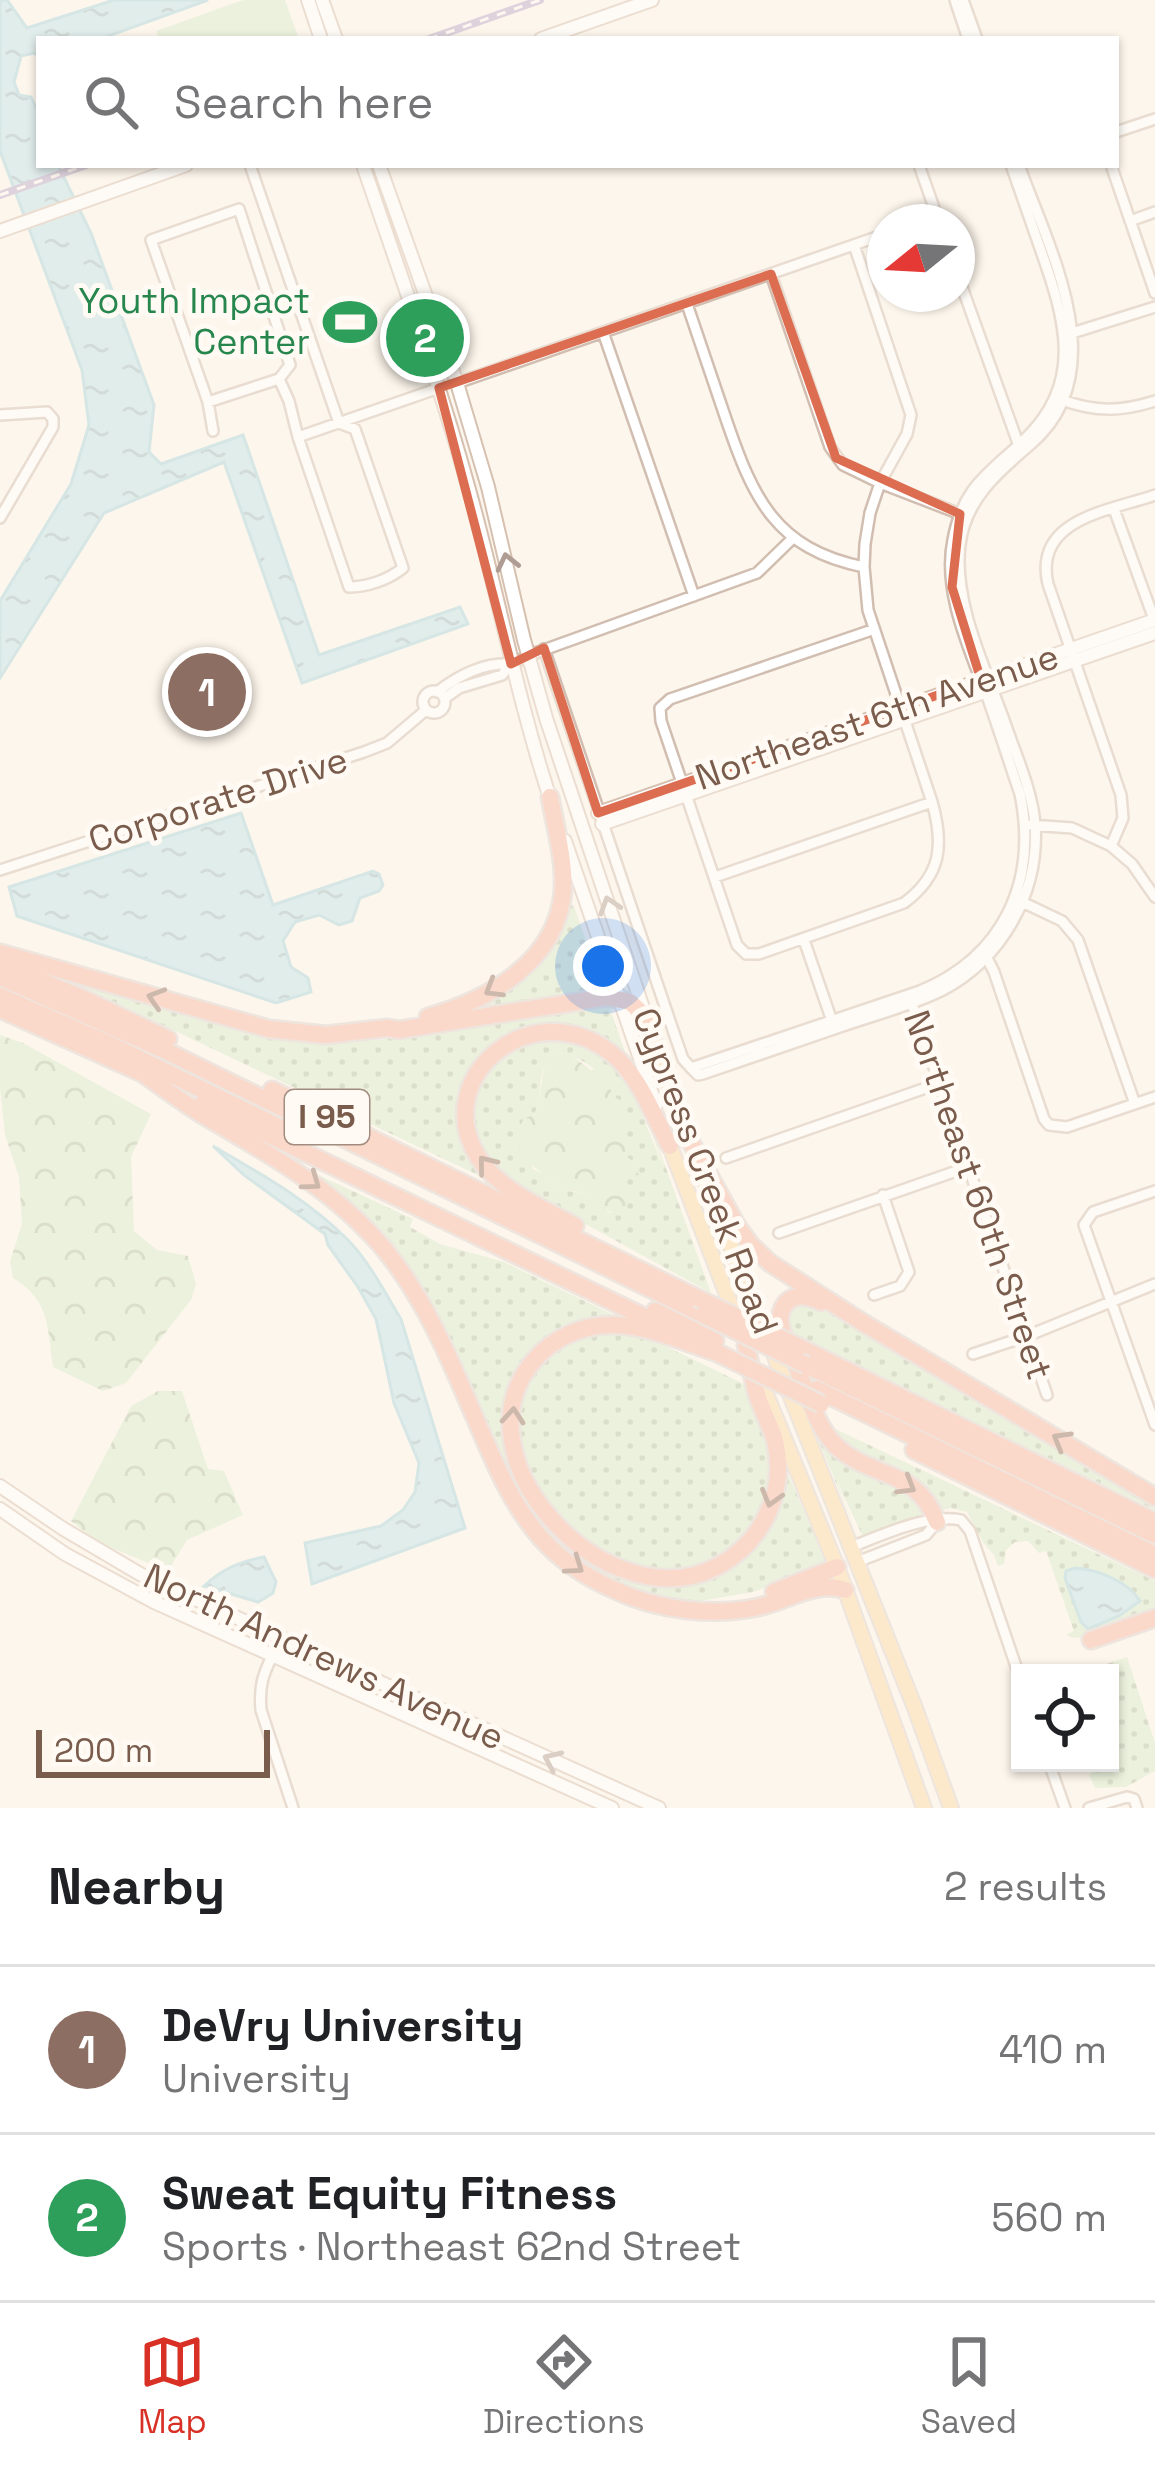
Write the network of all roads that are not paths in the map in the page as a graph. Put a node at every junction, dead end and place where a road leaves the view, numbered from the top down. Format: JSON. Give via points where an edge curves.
{"nodes":[{"id":1,"x":308,"y":0,"type":"edge"},
{"id":2,"x":322,"y":0,"type":"edge"},
{"id":3,"x":652,"y":0,"type":"edge"},
{"id":4,"x":959,"y":0,"type":"edge"},
{"id":5,"x":320,"y":36,"type":"edge"},
{"id":6,"x":335,"y":36,"type":"edge"},
{"id":7,"x":550,"y":36,"type":"edge"},
{"id":8,"x":971,"y":36,"type":"edge"},
{"id":9,"x":1155,"y":119,"type":"edge"},
{"id":10,"x":1119,"y":131,"type":"edge"},
{"id":11,"x":178,"y":168,"type":"edge"},
{"id":12,"x":251,"y":168,"type":"edge"},
{"id":13,"x":364,"y":168,"type":"edge"},
{"id":14,"x":385,"y":168,"type":"edge"},
{"id":15,"x":920,"y":168,"type":"edge"},
{"id":16,"x":1018,"y":168,"type":"edge"},
{"id":17,"x":1112,"y":168,"type":"edge"},
{"id":18,"x":933,"y":204,"type":"edge"},
{"id":19,"x":1155,"y":212,"type":"edge"},
{"id":20,"x":1130,"y":220,"type":"junction"},
{"id":21,"x":0,"y":231,"type":"edge"},
{"id":22,"x":867,"y":240,"type":"edge"},
{"id":23,"x":854,"y":245,"type":"junction"},
{"id":24,"x":771,"y":274,"type":"junction"},
{"id":25,"x":1155,"y":293,"type":"edge"},
{"id":26,"x":687,"y":304,"type":"junction"},
{"id":27,"x":1155,"y":307,"type":"edge"},
{"id":28,"x":971,"y":312,"type":"edge"},
{"id":29,"x":603,"y":332,"type":"junction"},
{"id":30,"x":1070,"y":334,"type":"junction"},
{"id":31,"x":430,"y":360,"type":"junction"},
{"id":32,"x":279,"y":379,"type":"junction"},
{"id":33,"x":457,"y":383,"type":"junction"},
{"id":34,"x":440,"y":388,"type":"junction"},
{"id":35,"x":1059,"y":399,"type":"junction"},
{"id":36,"x":1155,"y":401,"type":"edge"},
{"id":37,"x":208,"y":402,"type":"junction"},
{"id":38,"x":0,"y":415,"type":"edge"},
{"id":39,"x":468,"y":421,"type":"junction"},
{"id":40,"x":339,"y":423,"type":"junction"},
{"id":41,"x":213,"y":431,"type":"dead end"},
{"id":42,"x":298,"y":437,"type":"junction"},
{"id":43,"x":1020,"y":448,"type":"junction"},
{"id":44,"x":880,"y":483,"type":"junction"},
{"id":45,"x":1155,"y":495,"type":"edge"},
{"id":46,"x":1114,"y":509,"type":"junction"},
{"id":47,"x":964,"y":515,"type":"junction"},
{"id":48,"x":0,"y":518,"type":"edge"},
{"id":49,"x":793,"y":538,"type":"junction"},
{"id":50,"x":864,"y":567,"type":"junction"},
{"id":51,"x":694,"y":596,"type":"junction"},
{"id":52,"x":1155,"y":621,"type":"edge"},
{"id":53,"x":872,"y":630,"type":"junction"},
{"id":54,"x":1155,"y":632,"type":"edge"},
{"id":55,"x":544,"y":649,"type":"junction"},
{"id":56,"x":1072,"y":655,"type":"junction"},
{"id":57,"x":528,"y":656,"type":"junction"},
{"id":58,"x":511,"y":664,"type":"junction"},
{"id":59,"x":987,"y":684,"type":"junction"},
{"id":60,"x":441,"y":695,"type":"junction"},
{"id":61,"x":426,"y":710,"type":"junction"},
{"id":62,"x":902,"y":714,"type":"junction"},
{"id":63,"x":685,"y":790,"type":"junction"},
{"id":64,"x":550,"y":796,"type":"junction"},
{"id":65,"x":932,"y":802,"type":"junction"},
{"id":66,"x":600,"y":818,"type":"junction"},
{"id":67,"x":1030,"y":825,"type":"junction"},
{"id":68,"x":1112,"y":846,"type":"junction"},
{"id":69,"x":0,"y":870,"type":"edge"},
{"id":70,"x":715,"y":877,"type":"junction"},
{"id":71,"x":1155,"y":897,"type":"edge"},
{"id":72,"x":1018,"y":901,"type":"junction"},
{"id":73,"x":804,"y":940,"type":"junction"},
{"id":74,"x":0,"y":953,"type":"edge"},
{"id":75,"x":984,"y":954,"type":"junction"},
{"id":76,"x":0,"y":964,"type":"edge"},
{"id":77,"x":0,"y":976,"type":"edge"},
{"id":78,"x":0,"y":996,"type":"edge"},
{"id":79,"x":619,"y":998,"type":"junction"},
{"id":80,"x":910,"y":999,"type":"junction"},
{"id":81,"x":0,"y":1009,"type":"edge"},
{"id":82,"x":646,"y":1016,"type":"junction"},
{"id":83,"x":834,"y":1025,"type":"junction"},
{"id":84,"x":387,"y":1028,"type":"junction"},
{"id":85,"x":142,"y":1073,"type":"junction"},
{"id":86,"x":940,"y":1083,"type":"junction"},
{"id":87,"x":1155,"y":1097,"type":"edge"},
{"id":88,"x":1135,"y":1104,"type":"junction"},
{"id":89,"x":688,"y":1137,"type":"junction"},
{"id":90,"x":670,"y":1146,"type":"junction"},
{"id":91,"x":726,"y":1158,"type":"dead end"},
{"id":92,"x":968,"y":1167,"type":"junction"},
{"id":93,"x":1155,"y":1191,"type":"edge"},
{"id":94,"x":884,"y":1195,"type":"junction"},
{"id":95,"x":779,"y":1233,"type":"dead end"},
{"id":96,"x":652,"y":1275,"type":"junction"},
{"id":97,"x":1155,"y":1284,"type":"edge"},
{"id":98,"x":874,"y":1295,"type":"dead end"},
{"id":99,"x":1111,"y":1299,"type":"junction"},
{"id":100,"x":701,"y":1306,"type":"junction"},
{"id":101,"x":865,"y":1324,"type":"junction"},
{"id":102,"x":1027,"y":1336,"type":"junction"},
{"id":103,"x":746,"y":1345,"type":"junction"},
{"id":104,"x":718,"y":1347,"type":"junction"},
{"id":105,"x":973,"y":1354,"type":"dead end"},
{"id":106,"x":803,"y":1356,"type":"junction"},
{"id":107,"x":1155,"y":1378,"type":"edge"},
{"id":108,"x":1141,"y":1384,"type":"junction"},
{"id":109,"x":1047,"y":1395,"type":"dead end"},
{"id":110,"x":819,"y":1396,"type":"junction"},
{"id":111,"x":1155,"y":1425,"type":"edge"},
{"id":112,"x":0,"y":1486,"type":"edge"},
{"id":113,"x":1155,"y":1497,"type":"edge"},
{"id":114,"x":0,"y":1509,"type":"edge"},
{"id":115,"x":937,"y":1522,"type":"junction"},
{"id":116,"x":1155,"y":1522,"type":"edge"},
{"id":117,"x":62,"y":1528,"type":"junction"},
{"id":118,"x":1155,"y":1535,"type":"edge"},
{"id":119,"x":854,"y":1554,"type":"junction"},
{"id":120,"x":1155,"y":1555,"type":"edge"},
{"id":121,"x":64,"y":1558,"type":"junction"},
{"id":122,"x":835,"y":1561,"type":"junction"},
{"id":123,"x":1155,"y":1569,"type":"edge"},
{"id":124,"x":845,"y":1590,"type":"junction"},
{"id":125,"x":703,"y":1609,"type":"junction"},
{"id":126,"x":1155,"y":1618,"type":"edge"},
{"id":127,"x":280,"y":1638,"type":"junction"},
{"id":128,"x":1091,"y":1640,"type":"dead end"},
{"id":129,"x":273,"y":1656,"type":"junction"},
{"id":130,"x":1015,"y":1664,"type":"edge"},
{"id":131,"x":1052,"y":1772,"type":"edge"},
{"id":132,"x":1135,"y":1803,"type":"edge"},
{"id":133,"x":292,"y":1808,"type":"edge"},
{"id":134,"x":612,"y":1808,"type":"edge"},
{"id":135,"x":659,"y":1808,"type":"edge"},
{"id":136,"x":924,"y":1808,"type":"edge"},
{"id":137,"x":951,"y":1808,"type":"edge"},
{"id":138,"x":1065,"y":1808,"type":"edge"},
{"id":139,"x":1090,"y":1808,"type":"edge"}],
"edges":[{"from":1,"to":5,"type":"main road"},
{"from":2,"to":6,"type":"main road"},
{"from":3,"to":7,"type":"main road"},
{"from":4,"to":8,"type":"street"},
{"from":9,"to":10,"type":"street"},
{"from":11,"to":21,"type":"main road"},
{"from":12,"to":40,"type":"street"},
{"from":13,"to":31,"type":"main road","name":"Cypress Creek Road"},
{"from":14,"to":33,"type":"main road","name":"Cypress Creek Road"},
{"from":15,"to":18,"type":"street"},
{"from":16,"to":30,"type":"street","via":[[1065,296]]},
{"from":17,"to":20,"type":"street"},
{"from":19,"to":20,"type":"street"},
{"from":20,"to":25,"type":"street"},
{"from":22,"to":23,"type":"street"},
{"from":23,"to":24,"type":"street"},
{"from":23,"to":44,"type":"street","via":[[911,415]]},
{"from":24,"to":26,"type":"street"},
{"from":24,"to":44,"type":"street","via":[[830,447],[843,465]]},
{"from":26,"to":29,"type":"street"},
{"from":26,"to":49,"type":"street","via":[[744,472]]},
{"from":27,"to":30,"type":"street"},
{"from":28,"to":43,"type":"street"},
{"from":29,"to":33,"type":"street"},
{"from":29,"to":51,"type":"street"},
{"from":30,"to":35,"type":"street","via":[[1070,372]]},
{"from":31,"to":33,"type":"main road"},
{"from":31,"to":34,"type":"main road","name":"Cypress Creek Road"},
{"from":32,"to":37,"type":"street"},
{"from":32,"to":37,"type":"street","via":[[290,365],[239,209],[151,240]]},
{"from":32,"to":42,"type":"street"},
{"from":33,"to":39,"type":"main road","name":"Cypress Creek Road"},
{"from":34,"to":39,"type":"main road"},
{"from":34,"to":40,"type":"street"},
{"from":34,"to":58,"type":"main road","name":"Cypress Creek Road"},
{"from":35,"to":36,"type":"street","via":[[1119,411]]},
{"from":35,"to":43,"type":"street","via":[[1052,421]]},
{"from":37,"to":41,"type":"street"},
{"from":38,"to":48,"type":"street","via":[[47,412],[53,419]]},
{"from":57,"to":39,"type":"main road","name":"Cypress Creek Road","one_way":true},
{"from":40,"to":42,"type":"street"},
{"from":40,"to":42,"type":"street","via":[[355,429],[403,568],[393,576],[349,587]]},
{"from":43,"to":47,"type":"street"},
{"from":44,"to":47,"type":"street"},
{"from":44,"to":50,"type":"street"},
{"from":45,"to":46,"type":"street"},
{"from":46,"to":52,"type":"street"},
{"from":46,"to":56,"type":"street","via":[[1064,529],[1045,561]]},
{"from":47,"to":59,"type":"street","via":[[960,589]]},
{"from":49,"to":50,"type":"street"},
{"from":49,"to":51,"type":"street","via":[[758,573]]},
{"from":50,"to":53,"type":"street"},
{"from":51,"to":55,"type":"street"},
{"from":52,"to":56,"type":"main road","name":"Northeast 6th Avenue"},
{"from":53,"to":62,"type":"street"},
{"from":53,"to":63,"type":"street","via":[[670,699],[661,721]]},
{"from":54,"to":56,"type":"main road","name":"Northeast 6th Avenue"},
{"from":55,"to":57,"type":"street"},
{"from":55,"to":66,"type":"street"},
{"from":56,"to":59,"type":"main road","name":"Northeast 6th Avenue"},
{"from":56,"to":68,"type":"street","via":[[1121,795]]},
{"from":57,"to":58,"type":"street"},
{"from":82,"to":57,"type":"main road","name":"Cypress Creek Road","one_way":true},
{"from":58,"to":60,"type":"street","via":[[502,675]]},
{"from":58,"to":64,"type":"main road","name":"Cypress Creek Road"},
{"from":59,"to":62,"type":"main road","name":"Northeast 6th Avenue"},
{"from":59,"to":67,"type":"street"},
{"from":60,"to":61,"type":"street","via":[[430,692]]},
{"from":60,"to":61,"type":"street","via":[[442,711]]},
{"from":61,"to":69,"type":"street","name":"Corporate Drive","via":[[364,752]]},
{"from":62,"to":63,"type":"main road","name":"Northeast 6th Avenue"},
{"from":62,"to":65,"type":"street"},
{"from":63,"to":66,"type":"main road","name":"Northeast 6th Avenue"},
{"from":63,"to":70,"type":"street"},
{"from":64,"to":79,"type":"main road","name":"Cypress Creek Road"},
{"from":64,"to":84,"type":"highway","one_way":true,"via":[[563,886],[543,946],[485,995]]},
{"from":65,"to":70,"type":"street"},
{"from":65,"to":73,"type":"street","via":[[938,855],[916,895]]},
{"from":66,"to":83,"type":"street","via":[[691,1068]]},
{"from":67,"to":68,"type":"street","via":[[1072,828]]},
{"from":67,"to":72,"type":"street","via":[[1031,872]]},
{"from":68,"to":71,"type":"street"},
{"from":70,"to":73,"type":"street","via":[[746,954]]},
{"from":72,"to":75,"type":"street","via":[[1007,930]]},
{"from":72,"to":88,"type":"street","via":[[1062,921],[1078,940]]},
{"from":73,"to":83,"type":"street"},
{"from":84,"to":74,"type":"highway","one_way":true,"via":[[269,1030]]},
{"from":75,"to":80,"type":"street","via":[[946,988]]},
{"from":75,"to":88,"type":"street","via":[[1044,1119],[1067,1127]]},
{"from":76,"to":96,"type":"highway","number":"I 95"},
{"from":77,"to":100,"type":"highway"},
{"from":78,"to":104,"type":"highway"},
{"from":79,"to":82,"type":"highway"},
{"from":79,"to":84,"type":"highway"},
{"from":79,"to":90,"type":"main road","name":"Cypress Creek Road"},
{"from":80,"to":83,"type":"street"},
{"from":80,"to":86,"type":"street","name":"Northeast 60th Street"},
{"from":81,"to":85,"type":"highway","number":"I 95"},
{"from":82,"to":89,"type":"main road","name":"Cypress Creek Road"},
{"from":85,"to":104,"type":"highway","number":"I 95"},
{"from":85,"to":125,"type":"highway","one_way":true,"via":[[317,1185],[377,1241],[428,1313],[506,1487],[549,1546],[621,1593]]},
{"from":86,"to":91,"type":"street"},
{"from":86,"to":92,"type":"street","name":"Northeast 60th Street"},
{"from":87,"to":88,"type":"street"},
{"from":89,"to":101,"type":"highway","via":[[756,1251]]},
{"from":89,"to":119,"type":"main road","name":"Cypress Creek Road"},
{"from":96,"to":90,"type":"highway","one_way":true,"via":[[494,1176],[470,1138],[471,1088],[513,1040],[546,1031],[578,1035],[626,1067]]},
{"from":90,"to":103,"type":"main road","name":"Cypress Creek Road"},
{"from":92,"to":94,"type":"street"},
{"from":92,"to":102,"type":"street","name":"Northeast 60th Street"},
{"from":93,"to":99,"type":"street","via":[[1093,1212],[1084,1225]]},
{"from":94,"to":95,"type":"street"},
{"from":94,"to":98,"type":"street","via":[[909,1267],[900,1286]]},
{"from":96,"to":100,"type":"highway","number":"I 95"},
{"from":97,"to":99,"type":"street"},
{"from":99,"to":102,"type":"street"},
{"from":99,"to":108,"type":"street"},
{"from":100,"to":106,"type":"highway","number":"I 95","bridge":true},
{"from":113,"to":101,"type":"highway","one_way":true},
{"from":101,"to":115,"type":"highway","one_way":true,"via":[[807,1296],[789,1300],[780,1314],[827,1435],[920,1491]]},
{"from":102,"to":105,"type":"street"},
{"from":102,"to":109,"type":"street","name":"Northeast 60th Street"},
{"from":103,"to":104,"type":"highway","one_way":true,"via":[[778,1459],[763,1524],[728,1560],[688,1577],[650,1578],[611,1565],[550,1517],[519,1465],[511,1415],[524,1375],[551,1344],[602,1325]]},
{"from":103,"to":122,"type":"main road","name":"Cypress Creek Road"},
{"from":104,"to":110,"type":"highway","number":"I 95","bridge":true},
{"from":106,"to":116,"type":"highway","number":"I 95"},
{"from":106,"to":118,"type":"highway"},
{"from":107,"to":108,"type":"street"},
{"from":108,"to":111,"type":"street"},
{"from":110,"to":120,"type":"highway"},
{"from":110,"to":123,"type":"highway","number":"I 95"},
{"from":112,"to":117,"type":"main road","name":"North Andrews Avenue"},
{"from":114,"to":121,"type":"main road","name":"North Andrews Avenue"},
{"from":115,"to":119,"type":"street","via":[[919,1521]]},
{"from":115,"to":130,"type":"street","via":[[955,1517],[968,1528]]},
{"from":117,"to":121,"type":"street"},
{"from":117,"to":127,"type":"main road","name":"North Andrews Avenue"},
{"from":119,"to":122,"type":"main road"},
{"from":119,"to":137,"type":"main road","name":"Cypress Creek Road"},
{"from":121,"to":129,"type":"main road","name":"North Andrews Avenue"},
{"from":122,"to":124,"type":"main road","name":"Cypress Creek Road"},
{"from":122,"to":125,"type":"highway","via":[[758,1597]]},
{"from":124,"to":125,"type":"highway","via":[[820,1587],[738,1611]]},
{"from":124,"to":136,"type":"main road","name":"Cypress Creek Road"},
{"from":126,"to":128,"type":"highway"},
{"from":127,"to":129,"type":"street"},
{"from":135,"to":127,"type":"main road","name":"North Andrews Avenue","one_way":true},
{"from":129,"to":133,"type":"street","via":[[261,1677],[261,1710]]},
{"from":129,"to":134,"type":"main road","name":"North Andrews Avenue"},
{"from":131,"to":138,"type":"street"},
{"from":132,"to":139,"type":"street","via":[[1121,1798]]}]}
